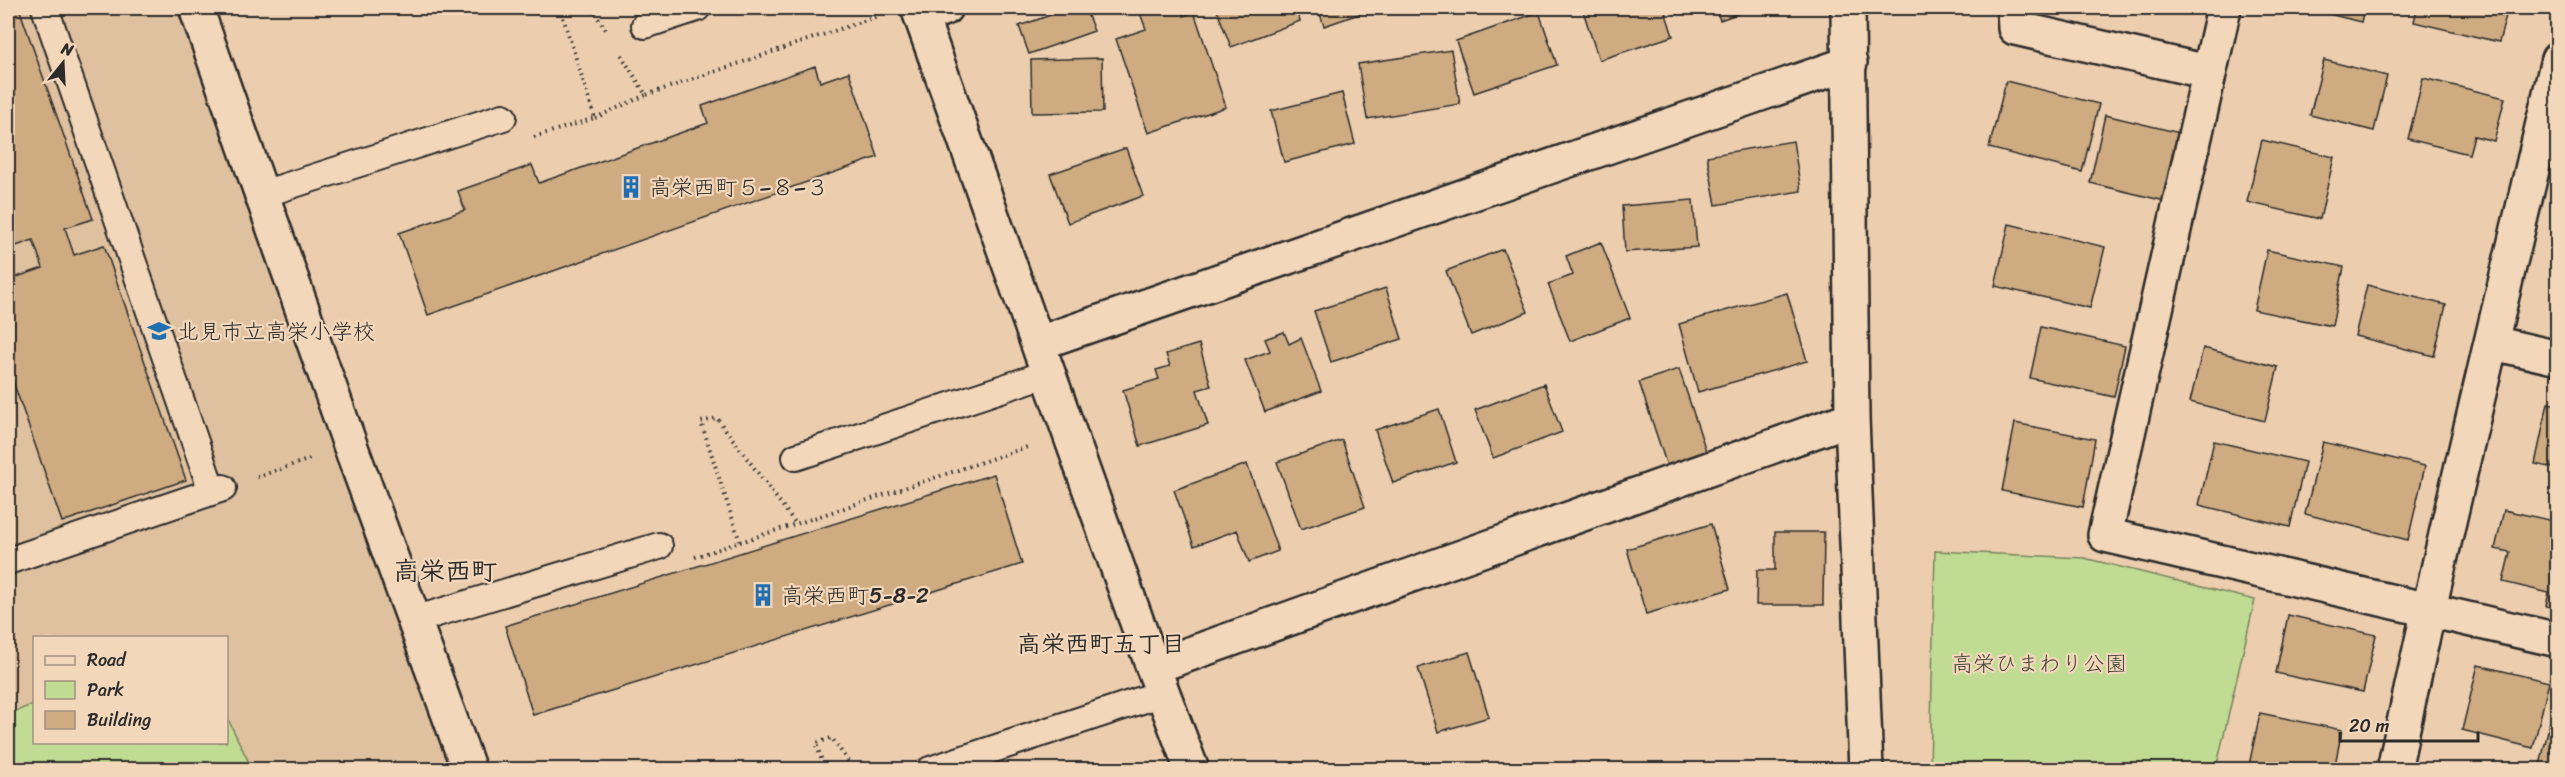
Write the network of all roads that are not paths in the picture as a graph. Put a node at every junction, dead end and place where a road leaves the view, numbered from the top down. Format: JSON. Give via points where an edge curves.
{"nodes":[{"id":1,"x":45,"y":8,"type":"edge"},
{"id":2,"x":196,"y":8,"type":"edge"},
{"id":3,"x":697,"y":8,"type":"edge"},
{"id":4,"x":1848,"y":8,"type":"edge"},
{"id":5,"x":2014,"y":8,"type":"edge"},
{"id":6,"x":2224,"y":8,"type":"edge"},
{"id":7,"x":928,"y":10,"type":"edge"},
{"id":8,"x":645,"y":25,"type":"dead end"},
{"id":9,"x":2558,"y":59,"type":"edge"},
{"id":10,"x":1850,"y":63,"type":"junction"},
{"id":11,"x":2208,"y":72,"type":"junction"},
{"id":12,"x":503,"y":117,"type":"dead end"},
{"id":13,"x":263,"y":195,"type":"junction"},
{"id":14,"x":2493,"y":343,"type":"junction"},
{"id":15,"x":1044,"y":358,"type":"junction"},
{"id":16,"x":2558,"y":358,"type":"edge"},
{"id":17,"x":1852,"y":418,"type":"junction"},
{"id":18,"x":796,"y":457,"type":"dead end"},
{"id":19,"x":659,"y":546,"type":"dead end"},
{"id":20,"x":8,"y":561,"type":"edge"},
{"id":21,"x":2427,"y":610,"type":"junction"},
{"id":22,"x":414,"y":620,"type":"junction"},
{"id":23,"x":2558,"y":640,"type":"edge"},
{"id":24,"x":1158,"y":680,"type":"junction"},
{"id":25,"x":469,"y":770,"type":"edge"},
{"id":26,"x":930,"y":770,"type":"edge"},
{"id":27,"x":1192,"y":770,"type":"edge"},
{"id":28,"x":1866,"y":770,"type":"edge"},
{"id":29,"x":2394,"y":770,"type":"edge"}],
"edges":[{"from":1,"to":20,"type":"lane","via":[[218,490]]},
{"from":2,"to":13,"type":"street"},
{"from":3,"to":8,"type":"lane"},
{"from":4,"to":10,"type":"street"},
{"from":5,"to":11,"type":"street","via":[[2015,28]]},
{"from":6,"to":11,"type":"street"},
{"from":7,"to":15,"type":"street"},
{"from":9,"to":14,"type":"street"},
{"from":10,"to":15,"type":"street"},
{"from":10,"to":17,"type":"street"},
{"from":11,"to":21,"type":"street","via":[[2105,535]]},
{"from":12,"to":13,"type":"lane"},
{"from":13,"to":22,"type":"street"},
{"from":14,"to":16,"type":"street"},
{"from":14,"to":21,"type":"street"},
{"from":15,"to":18,"type":"lane"},
{"from":15,"to":24,"type":"street"},
{"from":17,"to":24,"type":"street"},
{"from":17,"to":28,"type":"street"},
{"from":19,"to":22,"type":"lane"},
{"from":21,"to":23,"type":"street"},
{"from":21,"to":29,"type":"street"},
{"from":22,"to":25,"type":"street"},
{"from":24,"to":26,"type":"lane"},
{"from":24,"to":27,"type":"street"}]}
